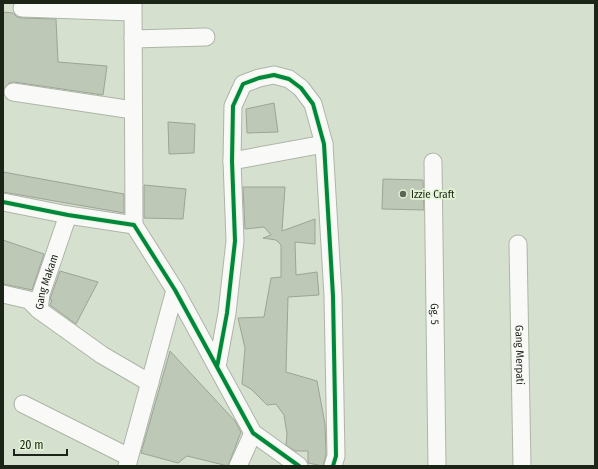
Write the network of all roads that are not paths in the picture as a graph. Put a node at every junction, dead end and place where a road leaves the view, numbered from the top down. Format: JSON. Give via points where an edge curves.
{"nodes":[{"id":1,"x":22,"y":8,"type":"dead end"},
{"id":2,"x":132,"y":8,"type":"edge"},
{"id":3,"x":206,"y":37,"type":"dead end"},
{"id":4,"x":133,"y":39,"type":"junction"},
{"id":5,"x":13,"y":92,"type":"dead end"},
{"id":6,"x":133,"y":110,"type":"junction"},
{"id":7,"x":324,"y":144,"type":"junction"},
{"id":8,"x":232,"y":161,"type":"junction"},
{"id":9,"x":433,"y":162,"type":"dead end"},
{"id":10,"x":3,"y":202,"type":"edge"},
{"id":11,"x":68,"y":215,"type":"junction"},
{"id":12,"x":134,"y":225,"type":"junction"},
{"id":13,"x":518,"y":244,"type":"dead end"},
{"id":14,"x":176,"y":290,"type":"junction"},
{"id":15,"x":3,"y":294,"type":"edge"},
{"id":16,"x":39,"y":310,"type":"junction"},
{"id":17,"x":217,"y":367,"type":"junction"},
{"id":18,"x":150,"y":383,"type":"junction"},
{"id":19,"x":23,"y":404,"type":"dead end"},
{"id":20,"x":253,"y":433,"type":"junction"},
{"id":21,"x":128,"y":462,"type":"edge"},
{"id":22,"x":238,"y":466,"type":"edge"},
{"id":23,"x":299,"y":466,"type":"edge"},
{"id":24,"x":333,"y":466,"type":"edge"},
{"id":25,"x":437,"y":466,"type":"edge"},
{"id":26,"x":522,"y":466,"type":"edge"}],
"edges":[{"from":1,"to":2,"type":"street"},
{"from":2,"to":4,"type":"street"},
{"from":3,"to":4,"type":"street"},
{"from":4,"to":6,"type":"street"},
{"from":5,"to":6,"type":"street"},
{"from":6,"to":12,"type":"street"},
{"from":7,"to":8,"type":"street"},
{"from":7,"to":8,"type":"street","via":[[313,104],[301,88],[289,79],[274,75],[243,84],[240,89],[233,106]]},
{"from":7,"to":24,"type":"street","via":[[333,296],[336,456]]},
{"from":8,"to":17,"type":"street","via":[[235,241],[227,314]]},
{"from":9,"to":25,"type":"street","name":"Gg. 5"},
{"from":10,"to":11,"type":"street"},
{"from":11,"to":12,"type":"street"},
{"from":11,"to":16,"type":"street","name":"Gang Makam","via":[[41,294]]},
{"from":12,"to":14,"type":"street"},
{"from":13,"to":26,"type":"street","name":"Gang Merpati"},
{"from":14,"to":17,"type":"street"},
{"from":14,"to":18,"type":"street"},
{"from":15,"to":16,"type":"street","name":"Gang Makam","via":[[29,300]]},
{"from":16,"to":18,"type":"street","via":[[102,355]]},
{"from":17,"to":20,"type":"street"},
{"from":18,"to":21,"type":"street"},
{"from":19,"to":21,"type":"street"},
{"from":20,"to":22,"type":"street"},
{"from":20,"to":23,"type":"street"}]}
